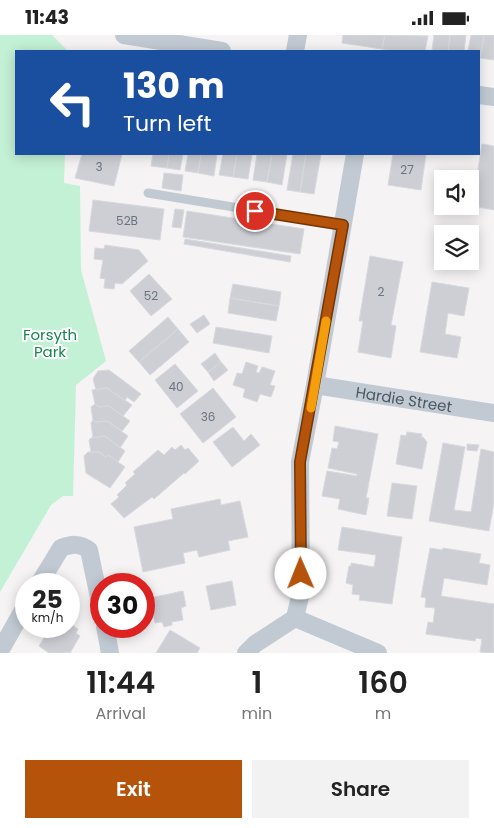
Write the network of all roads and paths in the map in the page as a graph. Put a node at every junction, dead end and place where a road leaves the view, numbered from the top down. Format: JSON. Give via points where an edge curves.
{"nodes":[{"id":1,"x":124,"y":35,"type":"edge"},
{"id":2,"x":298,"y":35,"type":"edge"},
{"id":3,"x":216,"y":50,"type":"edge"},
{"id":4,"x":295,"y":50,"type":"edge"},
{"id":5,"x":480,"y":95,"type":"edge"},
{"id":6,"x":494,"y":97,"type":"edge"},
{"id":7,"x":355,"y":155,"type":"edge"},
{"id":8,"x":148,"y":193,"type":"dead end"},
{"id":9,"x":343,"y":225,"type":"junction"},
{"id":10,"x":315,"y":385,"type":"junction"},
{"id":11,"x":494,"y":413,"type":"edge"},
{"id":12,"x":45,"y":573,"type":"edge"},
{"id":13,"x":94,"y":573,"type":"edge"},
{"id":14,"x":295,"y":618,"type":"junction"},
{"id":15,"x":15,"y":624,"type":"edge"},
{"id":16,"x":107,"y":638,"type":"edge"},
{"id":17,"x":0,"y":651,"type":"edge"},
{"id":18,"x":110,"y":653,"type":"edge"},
{"id":19,"x":246,"y":653,"type":"edge"},
{"id":20,"x":378,"y":653,"type":"edge"}],
"edges":[{"from":1,"to":3,"type":"street"},
{"from":2,"to":4,"type":"street"},
{"from":5,"to":6,"type":"street"},
{"from":7,"to":9,"type":"street"},
{"from":8,"to":9,"type":"lane"},
{"from":9,"to":10,"type":"street"},
{"from":10,"to":11,"type":"street","name":"Hardie Street"},
{"from":10,"to":14,"type":"street","via":[[300,462],[301,592]]},
{"from":12,"to":13,"type":"street","via":[[61,548],[74,544],[89,550]]},
{"from":14,"to":19,"type":"street"},
{"from":14,"to":20,"type":"street"},
{"from":15,"to":17,"type":"street"},
{"from":16,"to":18,"type":"street"}]}
